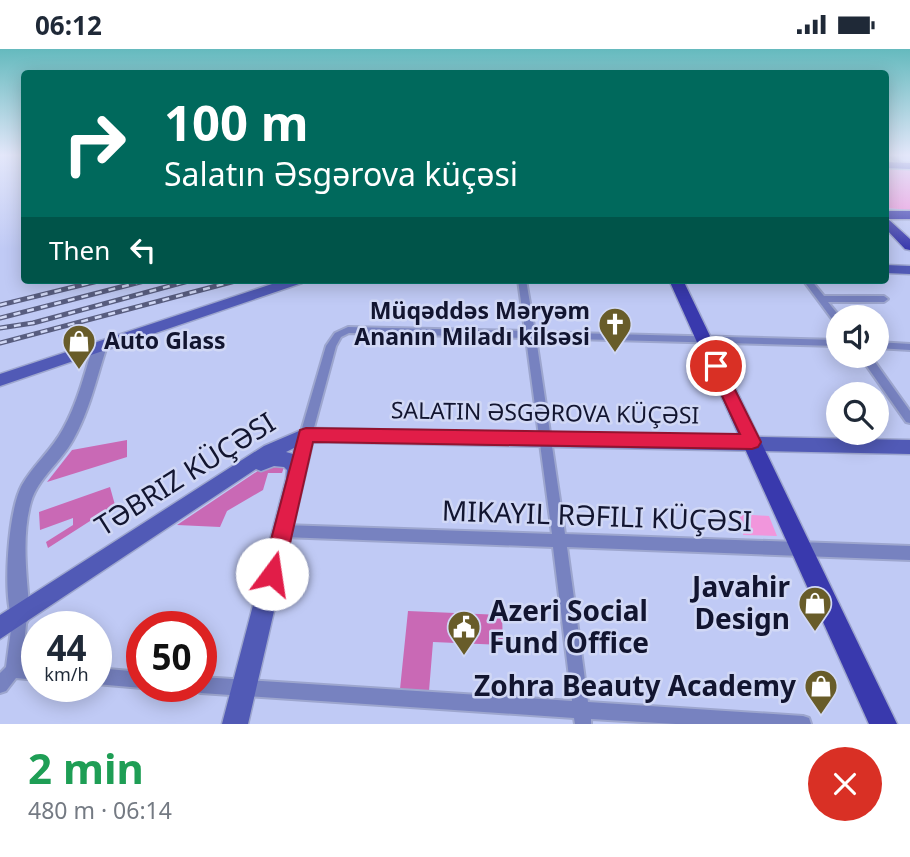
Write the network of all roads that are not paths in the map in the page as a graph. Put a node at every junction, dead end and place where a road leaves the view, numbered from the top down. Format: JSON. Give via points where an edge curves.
{"nodes":[{"id":1,"x":889,"y":215,"type":"edge"},
{"id":2,"x":910,"y":215,"type":"edge"},
{"id":3,"x":889,"y":225,"type":"edge"},
{"id":4,"x":910,"y":246,"type":"edge"},
{"id":5,"x":889,"y":269,"type":"edge"},
{"id":6,"x":910,"y":269,"type":"edge"},
{"id":7,"x":284,"y":284,"type":"edge"},
{"id":8,"x":523,"y":284,"type":"edge"},
{"id":9,"x":678,"y":284,"type":"edge"},
{"id":10,"x":810,"y":284,"type":"edge"},
{"id":11,"x":821,"y":299,"type":"junction"},
{"id":12,"x":884,"y":299,"type":"dead end"},
{"id":13,"x":826,"y":305,"type":"edge"},
{"id":14,"x":531,"y":334,"type":"junction"},
{"id":15,"x":703,"y":339,"type":"junction"},
{"id":16,"x":826,"y":343,"type":"edge"},
{"id":17,"x":889,"y":346,"type":"edge"},
{"id":18,"x":910,"y":347,"type":"edge"},
{"id":19,"x":99,"y":349,"type":"junction"},
{"id":20,"x":873,"y":368,"type":"edge"},
{"id":21,"x":0,"y":380,"type":"edge"},
{"id":22,"x":910,"y":419,"type":"edge"},
{"id":23,"x":306,"y":435,"type":"junction"},
{"id":24,"x":546,"y":438,"type":"junction"},
{"id":25,"x":752,"y":442,"type":"junction"},
{"id":26,"x":910,"y":447,"type":"edge"},
{"id":27,"x":259,"y":464,"type":"junction"},
{"id":28,"x":295,"y":483,"type":"junction"},
{"id":29,"x":283,"y":531,"type":"junction"},
{"id":30,"x":559,"y":540,"type":"junction"},
{"id":31,"x":800,"y":547,"type":"junction"},
{"id":32,"x":910,"y":553,"type":"edge"},
{"id":33,"x":13,"y":623,"type":"edge"},
{"id":34,"x":0,"y":638,"type":"edge"},
{"id":35,"x":13,"y":670,"type":"junction"},
{"id":36,"x":21,"y":671,"type":"edge"},
{"id":37,"x":0,"y":685,"type":"edge"},
{"id":38,"x":217,"y":686,"type":"edge"},
{"id":39,"x":244,"y":688,"type":"junction"},
{"id":40,"x":582,"y":716,"type":"edge"},
{"id":41,"x":235,"y":724,"type":"edge"},
{"id":42,"x":803,"y":724,"type":"edge"},
{"id":43,"x":883,"y":724,"type":"edge"}],
"edges":[{"from":1,"to":2,"type":"main road"},
{"from":3,"to":4,"type":"main road"},
{"from":5,"to":6,"type":"main road"},
{"from":7,"to":19,"type":"main road"},
{"from":8,"to":14,"type":"street"},
{"from":9,"to":15,"type":"main road"},
{"from":10,"to":11,"type":"street"},
{"from":11,"to":12,"type":"street"},
{"from":11,"to":13,"type":"street"},
{"from":14,"to":15,"type":"street"},
{"from":14,"to":23,"type":"street","via":[[356,329],[338,335]]},
{"from":14,"to":24,"type":"street"},
{"from":15,"to":16,"type":"street"},
{"from":15,"to":25,"type":"main road"},
{"from":17,"to":18,"type":"street"},
{"from":19,"to":21,"type":"main road"},
{"from":19,"to":33,"type":"street","via":[[67,436],[23,502]]},
{"from":20,"to":22,"type":"street"},
{"from":23,"to":24,"type":"main road"},
{"from":23,"to":27,"type":"main road","name":"TƏBRIZ KÜÇƏSI"},
{"from":23,"to":28,"type":"main road"},
{"from":23,"to":33,"type":"main road","name":"TƏBRIZ KÜÇƏSI","via":[[226,478]]},
{"from":24,"to":25,"type":"main road"},
{"from":24,"to":30,"type":"street"},
{"from":25,"to":26,"type":"main road"},
{"from":25,"to":31,"type":"main road"},
{"from":27,"to":28,"type":"main road","via":[[289,460],[296,468]]},
{"from":27,"to":33,"type":"main road","name":"TƏBRIZ KÜÇƏSI"},
{"from":28,"to":29,"type":"main road"},
{"from":29,"to":30,"type":"street"},
{"from":29,"to":39,"type":"main road"},
{"from":30,"to":31,"type":"street"},
{"from":30,"to":40,"type":"street"},
{"from":31,"to":32,"type":"street"},
{"from":31,"to":43,"type":"main road"},
{"from":33,"to":34,"type":"main road","name":"TƏBRIZ KÜÇƏSI"},
{"from":33,"to":35,"type":"street"},
{"from":35,"to":36,"type":"street"},
{"from":35,"to":37,"type":"street"},
{"from":38,"to":39,"type":"street"},
{"from":39,"to":40,"type":"street"},
{"from":39,"to":41,"type":"main road"},
{"from":40,"to":42,"type":"street"}]}
